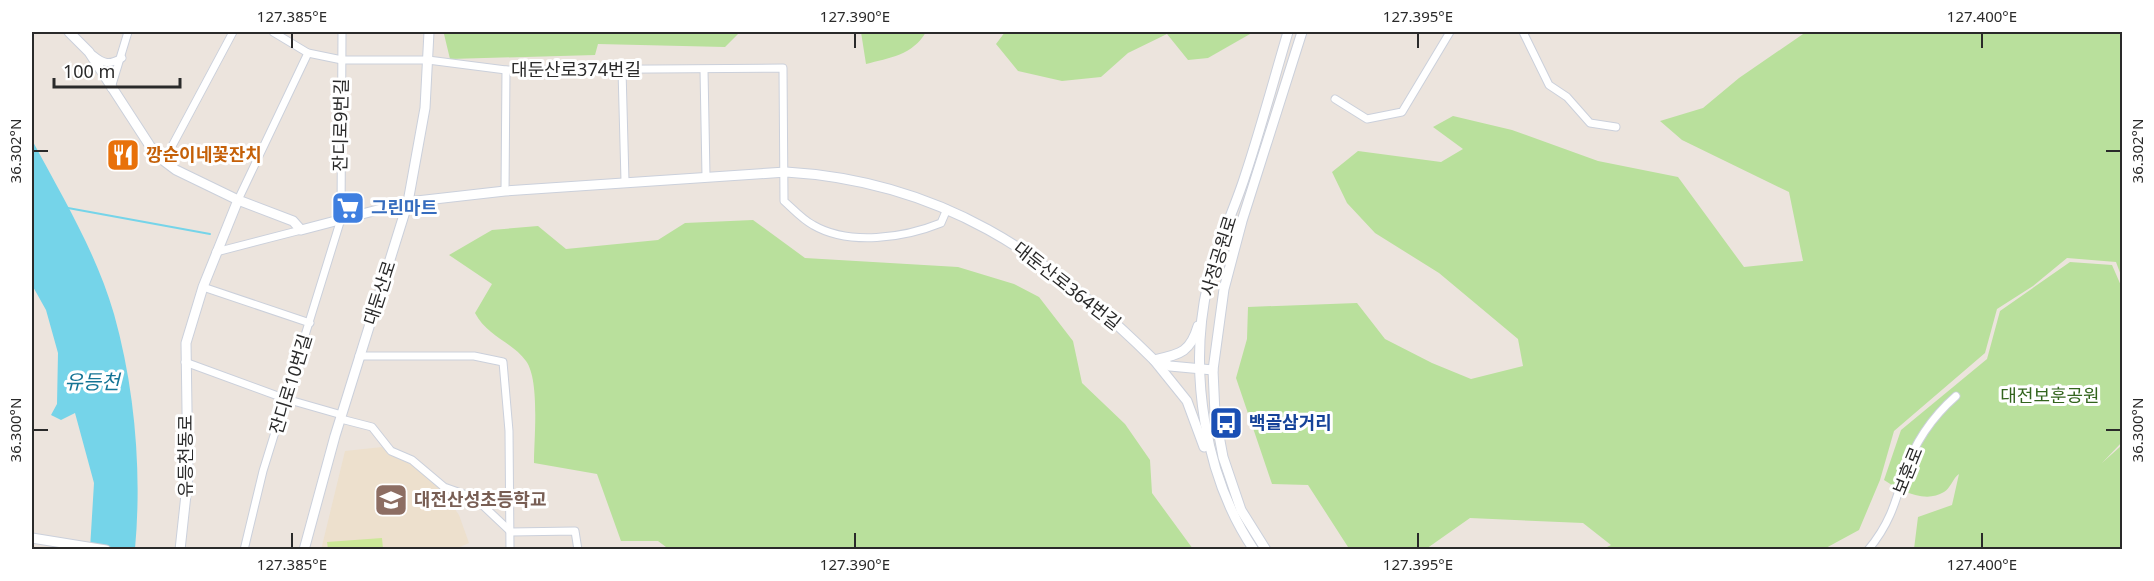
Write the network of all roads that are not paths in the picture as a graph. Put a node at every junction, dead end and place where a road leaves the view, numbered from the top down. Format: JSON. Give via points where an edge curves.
{"nodes":[{"id":1,"x":69,"y":32,"type":"edge"},
{"id":2,"x":128,"y":32,"type":"edge"},
{"id":3,"x":233,"y":32,"type":"edge"},
{"id":4,"x":273,"y":32,"type":"edge"},
{"id":5,"x":342,"y":32,"type":"edge"},
{"id":6,"x":429,"y":32,"type":"edge"},
{"id":7,"x":1288,"y":32,"type":"edge"},
{"id":8,"x":1302,"y":32,"type":"edge"},
{"id":9,"x":1450,"y":32,"type":"edge"},
{"id":10,"x":1523,"y":32,"type":"edge"},
{"id":11,"x":89,"y":52,"type":"junction"},
{"id":12,"x":308,"y":53,"type":"junction"},
{"id":13,"x":122,"y":58,"type":"junction"},
{"id":14,"x":342,"y":60,"type":"junction"},
{"id":15,"x":428,"y":60,"type":"junction"},
{"id":16,"x":506,"y":70,"type":"junction"},
{"id":17,"x":622,"y":70,"type":"junction"},
{"id":18,"x":704,"y":70,"type":"junction"},
{"id":19,"x":111,"y":88,"type":"junction"},
{"id":20,"x":1335,"y":99,"type":"dead end"},
{"id":21,"x":1616,"y":127,"type":"dead end"},
{"id":22,"x":164,"y":161,"type":"junction"},
{"id":23,"x":786,"y":172,"type":"junction"},
{"id":24,"x":706,"y":176,"type":"junction"},
{"id":25,"x":625,"y":182,"type":"junction"},
{"id":26,"x":505,"y":191,"type":"junction"},
{"id":27,"x":238,"y":200,"type":"junction"},
{"id":28,"x":408,"y":202,"type":"junction"},
{"id":29,"x":947,"y":209,"type":"junction"},
{"id":30,"x":341,"y":219,"type":"junction"},
{"id":31,"x":301,"y":230,"type":"junction"},
{"id":32,"x":216,"y":252,"type":"junction"},
{"id":33,"x":203,"y":286,"type":"junction"},
{"id":34,"x":1205,"y":297,"type":"junction"},
{"id":35,"x":310,"y":323,"type":"junction"},
{"id":36,"x":359,"y":356,"type":"junction"},
{"id":37,"x":1154,"y":360,"type":"junction"},
{"id":38,"x":185,"y":362,"type":"junction"},
{"id":39,"x":1202,"y":369,"type":"junction"},
{"id":40,"x":1213,"y":370,"type":"junction"},
{"id":41,"x":1956,"y":396,"type":"dead end"},
{"id":42,"x":286,"y":399,"type":"junction"},
{"id":43,"x":341,"y":417,"type":"junction"},
{"id":44,"x":1217,"y":476,"type":"junction"},
{"id":45,"x":511,"y":532,"type":"junction"},
{"id":46,"x":32,"y":538,"type":"edge"},
{"id":47,"x":105,"y":549,"type":"edge"},
{"id":48,"x":180,"y":549,"type":"edge"},
{"id":49,"x":244,"y":549,"type":"edge"},
{"id":50,"x":304,"y":549,"type":"edge"},
{"id":51,"x":510,"y":549,"type":"edge"},
{"id":52,"x":578,"y":549,"type":"edge"},
{"id":53,"x":1254,"y":549,"type":"edge"},
{"id":54,"x":1266,"y":549,"type":"edge"},
{"id":55,"x":1868,"y":549,"type":"edge"}],
"edges":[{"from":1,"to":11,"type":"main road"},
{"from":2,"to":13,"type":"street"},
{"from":3,"to":22,"type":"street"},
{"from":4,"to":12,"type":"street","name":"대둔산로374번길"},
{"from":5,"to":14,"type":"street","name":"잔디로9번길"},
{"from":6,"to":15,"type":"main road","name":"대둔산로"},
{"from":7,"to":34,"type":"main road","name":"사정공원로"},
{"from":8,"to":40,"type":"main road","name":"사정공원로","via":[[1224,289]]},
{"from":9,"to":20,"type":"street","via":[[1402,112],[1368,119]]},
{"from":10,"to":21,"type":"street","via":[[1549,85],[1590,123]]},
{"from":11,"to":13,"type":"street","via":[[104,63]]},
{"from":11,"to":19,"type":"main road"},
{"from":12,"to":14,"type":"street","name":"대둔산로374번길"},
{"from":12,"to":27,"type":"street"},
{"from":13,"to":19,"type":"street"},
{"from":14,"to":15,"type":"street","name":"대둔산로374번길"},
{"from":14,"to":30,"type":"street","name":"잔디로9번길"},
{"from":15,"to":16,"type":"street","name":"대둔산로374번길"},
{"from":15,"to":28,"type":"main road","name":"대둔산로","via":[[425,108]]},
{"from":16,"to":17,"type":"street","name":"대둔산로374번길"},
{"from":16,"to":26,"type":"street"},
{"from":17,"to":18,"type":"street","name":"대둔산로374번길"},
{"from":17,"to":25,"type":"street"},
{"from":18,"to":23,"type":"street","name":"대둔산로374번길","via":[[783,68]]},
{"from":18,"to":24,"type":"street"},
{"from":19,"to":22,"type":"main road"},
{"from":22,"to":27,"type":"main road"},
{"from":23,"to":24,"type":"main road","name":"대둔산로364번길"},
{"from":23,"to":29,"type":"main road","name":"대둔산로364번길","via":[[868,182]]},
{"from":23,"to":29,"type":"street","via":[[784,201],[811,225],[828,232],[895,236],[941,223]]},
{"from":24,"to":25,"type":"main road","name":"대둔산로364번길"},
{"from":25,"to":26,"type":"main road","name":"대둔산로364번길"},
{"from":26,"to":28,"type":"main road","name":"대둔산로364번길"},
{"from":27,"to":31,"type":"main road","via":[[293,221]]},
{"from":27,"to":32,"type":"main road","name":"유등천동로"},
{"from":28,"to":30,"type":"main road","name":"대둔산로364번길"},
{"from":28,"to":36,"type":"main road","name":"대둔산로"},
{"from":29,"to":37,"type":"main road","name":"대둔산로364번길","via":[[981,224],[1043,264]]},
{"from":30,"to":31,"type":"main road","name":"대둔산로364번길"},
{"from":30,"to":35,"type":"street","name":"잔디로10번길"},
{"from":31,"to":32,"type":"street"},
{"from":32,"to":33,"type":"main road","name":"유등천동로"},
{"from":33,"to":35,"type":"street"},
{"from":33,"to":38,"type":"main road","name":"유등천동로","via":[[188,332]]},
{"from":34,"to":37,"type":"main road","via":[[1189,347],[1182,353]]},
{"from":34,"to":39,"type":"main road","name":"사정공원로"},
{"from":35,"to":42,"type":"street","name":"잔디로10번길"},
{"from":36,"to":43,"type":"main road","name":"대둔산로"},
{"from":36,"to":45,"type":"street","via":[[474,356],[503,362],[510,431]]},
{"from":37,"to":39,"type":"main road"},
{"from":37,"to":44,"type":"main road","name":"대둔산로364번길","via":[[1187,401]]},
{"from":38,"to":42,"type":"street"},
{"from":38,"to":48,"type":"main road","name":"유등천동로","via":[[188,476]]},
{"from":39,"to":40,"type":"main road"},
{"from":39,"to":44,"type":"main road","name":"사정공원로","via":[[1208,446]]},
{"from":40,"to":54,"type":"main road","name":"사정공원로","via":[[1215,414],[1223,457],[1241,510]]},
{"from":41,"to":55,"type":"street","name":"보훈로","via":[[1928,427],[1907,467],[1884,531]]},
{"from":42,"to":43,"type":"street"},
{"from":42,"to":49,"type":"street","name":"잔디로10번길"},
{"from":43,"to":45,"type":"street","via":[[372,427],[391,452],[412,460],[444,487],[475,498]]},
{"from":43,"to":50,"type":"main road","name":"대둔산로"},
{"from":44,"to":53,"type":"main road","name":"사정공원로","via":[[1238,525]]},
{"from":45,"to":51,"type":"street"},
{"from":45,"to":52,"type":"street","via":[[575,531]]},
{"from":46,"to":47,"type":"main road"}]}
